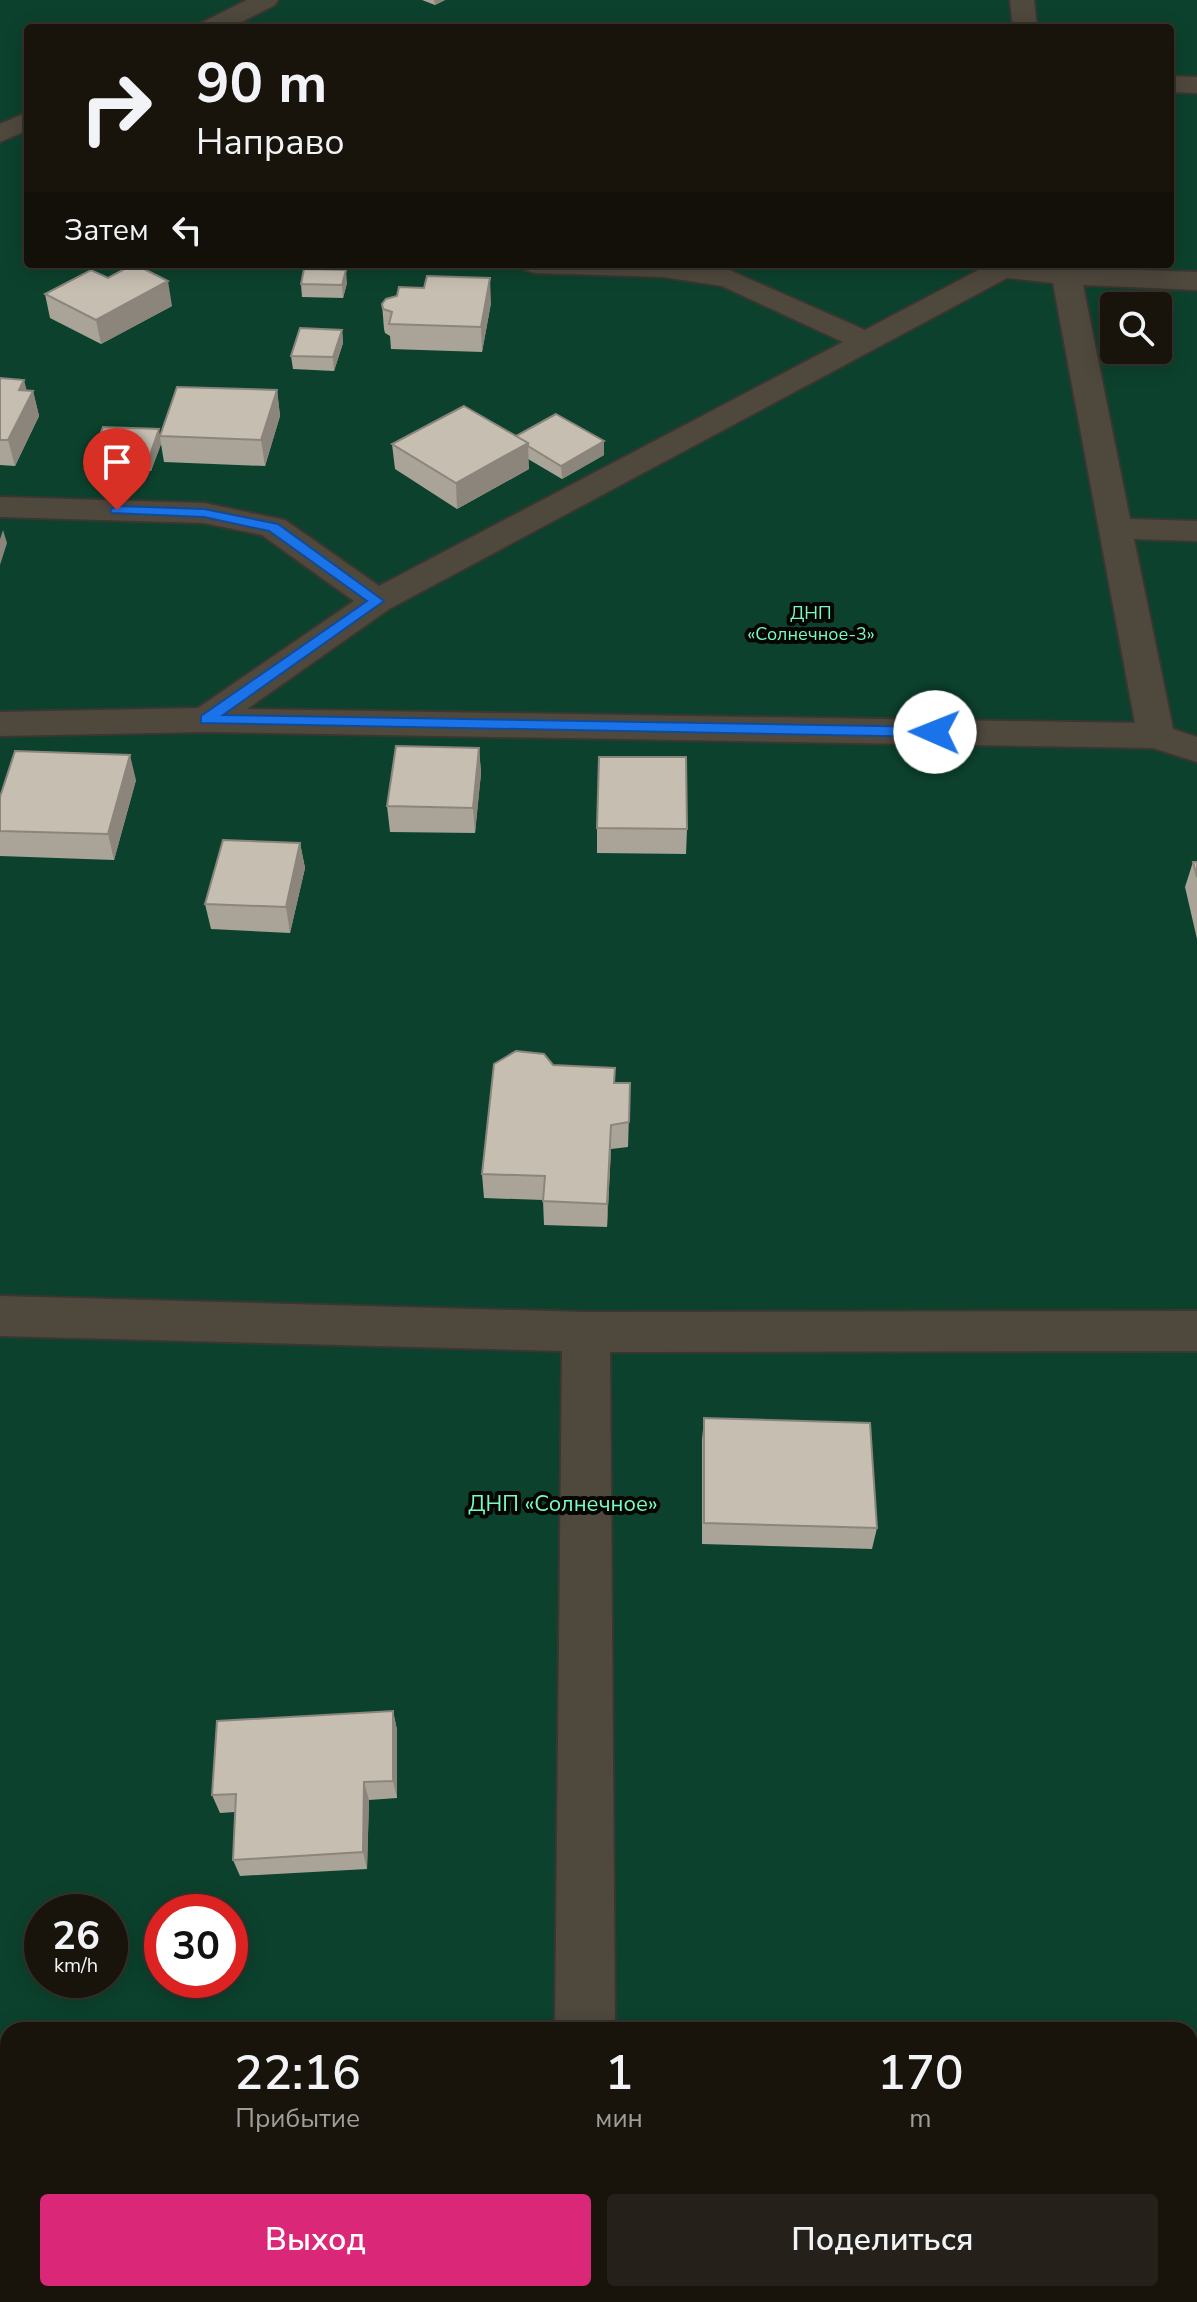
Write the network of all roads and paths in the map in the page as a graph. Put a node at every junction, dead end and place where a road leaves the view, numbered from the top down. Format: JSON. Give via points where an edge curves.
{"nodes":[{"id":1,"x":266,"y":0,"type":"edge"},
{"id":2,"x":1022,"y":0,"type":"edge"},
{"id":3,"x":218,"y":24,"type":"edge"},
{"id":4,"x":1025,"y":24,"type":"edge"},
{"id":5,"x":1174,"y":84,"type":"edge"},
{"id":6,"x":1197,"y":85,"type":"edge"},
{"id":7,"x":24,"y":122,"type":"edge"},
{"id":8,"x":0,"y":134,"type":"edge"},
{"id":9,"x":663,"y":268,"type":"edge"},
{"id":10,"x":1066,"y":270,"type":"edge"},
{"id":11,"x":1197,"y":281,"type":"edge"},
{"id":12,"x":864,"y":340,"type":"junction"},
{"id":13,"x":0,"y":507,"type":"edge"},
{"id":14,"x":1117,"y":528,"type":"junction"},
{"id":15,"x":1197,"y":531,"type":"edge"},
{"id":16,"x":377,"y":601,"type":"junction"},
{"id":17,"x":206,"y":720,"type":"junction"},
{"id":18,"x":0,"y":724,"type":"edge"},
{"id":19,"x":1156,"y":736,"type":"junction"},
{"id":20,"x":1197,"y":750,"type":"edge"},
{"id":21,"x":0,"y":1316,"type":"edge"},
{"id":22,"x":1197,"y":1331,"type":"edge"},
{"id":23,"x":586,"y":1332,"type":"junction"},
{"id":24,"x":585,"y":2022,"type":"edge"}],
"edges":[{"from":1,"to":3,"type":"street"},
{"from":2,"to":4,"type":"street"},
{"from":5,"to":6,"type":"street"},
{"from":7,"to":8,"type":"street"},
{"from":9,"to":12,"type":"street","via":[[729,279]]},
{"from":10,"to":11,"type":"street"},
{"from":10,"to":12,"type":"street","via":[[1002,269]]},
{"from":10,"to":14,"type":"street"},
{"from":12,"to":16,"type":"street"},
{"from":13,"to":16,"type":"street","via":[[204,513],[273,527]]},
{"from":14,"to":15,"type":"street"},
{"from":14,"to":19,"type":"street"},
{"from":16,"to":17,"type":"street"},
{"from":17,"to":18,"type":"street"},
{"from":17,"to":19,"type":"street"},
{"from":19,"to":20,"type":"street"},
{"from":21,"to":23,"type":"street"},
{"from":22,"to":23,"type":"street"},
{"from":23,"to":24,"type":"street"}]}
